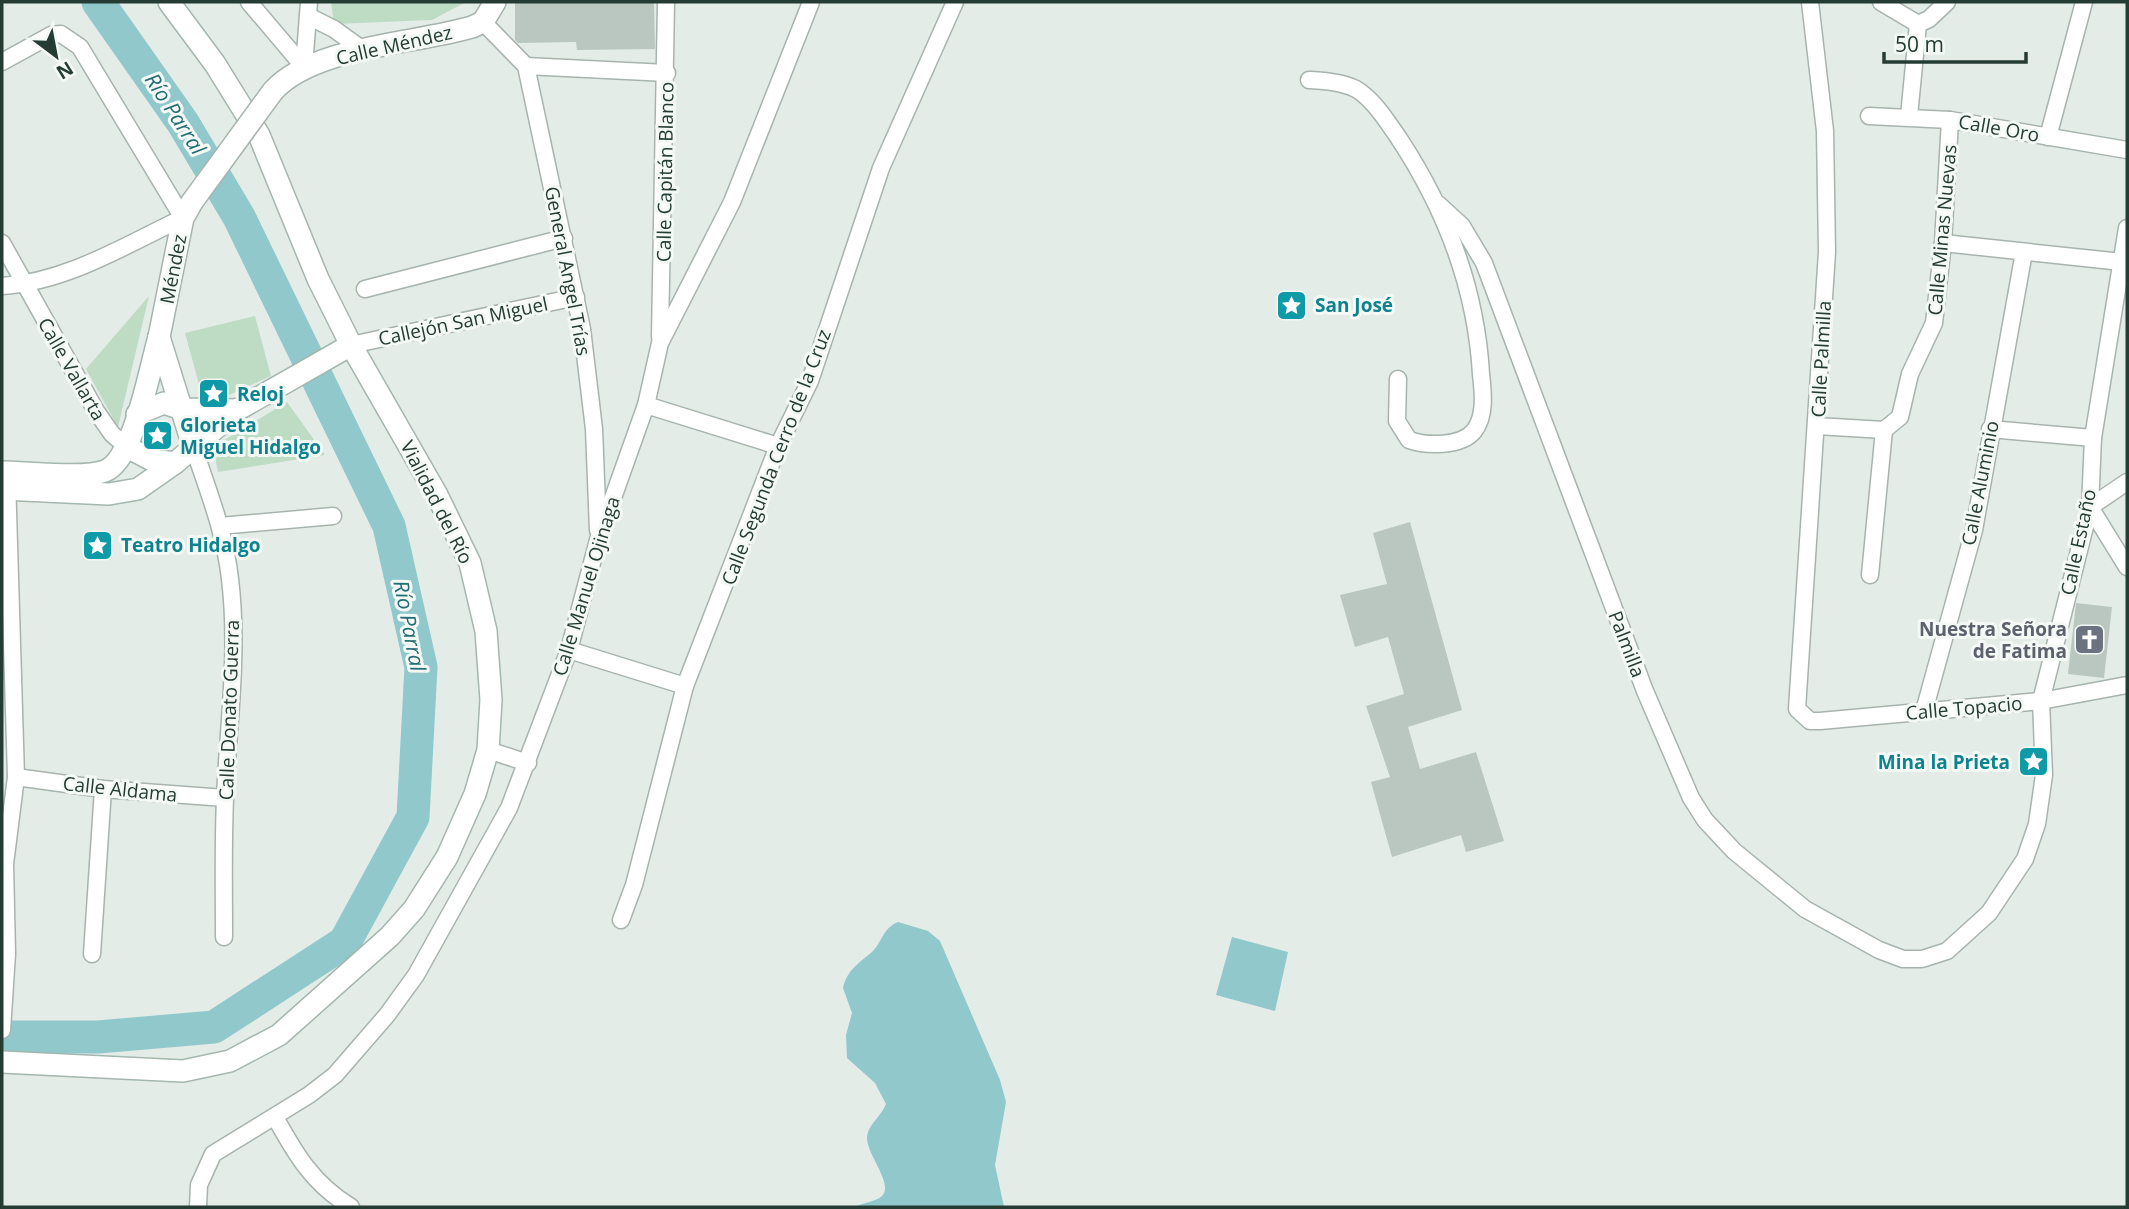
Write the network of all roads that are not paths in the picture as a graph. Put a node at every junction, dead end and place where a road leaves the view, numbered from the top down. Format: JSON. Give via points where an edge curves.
{"nodes":[{"id":1,"x":169,"y":2,"type":"edge"},
{"id":2,"x":249,"y":2,"type":"edge"},
{"id":3,"x":495,"y":2,"type":"edge"},
{"id":4,"x":666,"y":2,"type":"edge"},
{"id":5,"x":811,"y":2,"type":"edge"},
{"id":6,"x":955,"y":2,"type":"edge"},
{"id":7,"x":1810,"y":2,"type":"edge"},
{"id":8,"x":1881,"y":2,"type":"edge"},
{"id":9,"x":1947,"y":2,"type":"edge"},
{"id":10,"x":2084,"y":2,"type":"edge"},
{"id":11,"x":308,"y":9,"type":"edge"},
{"id":12,"x":482,"y":22,"type":"junction"},
{"id":13,"x":1918,"y":24,"type":"junction"},
{"id":14,"x":363,"y":50,"type":"junction"},
{"id":15,"x":2,"y":62,"type":"edge"},
{"id":16,"x":526,"y":66,"type":"junction"},
{"id":17,"x":304,"y":67,"type":"junction"},
{"id":18,"x":667,"y":74,"type":"junction"},
{"id":19,"x":1309,"y":80,"type":"dead end"},
{"id":20,"x":1909,"y":116,"type":"junction"},
{"id":21,"x":1869,"y":117,"type":"dead end"},
{"id":22,"x":1950,"y":120,"type":"junction"},
{"id":23,"x":2048,"y":136,"type":"junction"},
{"id":24,"x":2127,"y":150,"type":"edge"},
{"id":25,"x":1438,"y":204,"type":"junction"},
{"id":26,"x":188,"y":210,"type":"junction"},
{"id":27,"x":2127,"y":228,"type":"edge"},
{"id":28,"x":564,"y":238,"type":"junction"},
{"id":29,"x":2,"y":243,"type":"edge"},
{"id":30,"x":1943,"y":243,"type":"junction"},
{"id":31,"x":2024,"y":251,"type":"junction"},
{"id":32,"x":2122,"y":262,"type":"junction"},
{"id":33,"x":24,"y":285,"type":"junction"},
{"id":34,"x":2,"y":286,"type":"edge"},
{"id":35,"x":365,"y":289,"type":"dead end"},
{"id":36,"x":576,"y":297,"type":"junction"},
{"id":37,"x":159,"y":337,"type":"junction"},
{"id":38,"x":660,"y":343,"type":"junction"},
{"id":39,"x":351,"y":345,"type":"junction"},
{"id":40,"x":1398,"y":379,"type":"dead end"},
{"id":41,"x":646,"y":404,"type":"junction"},
{"id":42,"x":182,"y":409,"type":"junction"},
{"id":43,"x":237,"y":410,"type":"junction"},
{"id":44,"x":137,"y":414,"type":"junction"},
{"id":45,"x":1817,"y":426,"type":"junction"},
{"id":46,"x":1990,"y":429,"type":"junction"},
{"id":47,"x":1884,"y":430,"type":"junction"},
{"id":48,"x":2093,"y":438,"type":"junction"},
{"id":49,"x":193,"y":446,"type":"junction"},
{"id":50,"x":778,"y":446,"type":"junction"},
{"id":51,"x":127,"y":447,"type":"junction"},
{"id":52,"x":175,"y":463,"type":"junction"},
{"id":53,"x":4,"y":481,"type":"edge"},
{"id":54,"x":2127,"y":482,"type":"edge"},
{"id":55,"x":2090,"y":507,"type":"junction"},
{"id":56,"x":333,"y":516,"type":"dead end"},
{"id":57,"x":220,"y":526,"type":"junction"},
{"id":58,"x":598,"y":540,"type":"junction"},
{"id":59,"x":2127,"y":567,"type":"edge"},
{"id":60,"x":1870,"y":575,"type":"dead end"},
{"id":61,"x":569,"y":650,"type":"junction"},
{"id":62,"x":2127,"y":685,"type":"edge"},
{"id":63,"x":685,"y":686,"type":"junction"},
{"id":64,"x":2041,"y":701,"type":"junction"},
{"id":65,"x":1924,"y":711,"type":"junction"},
{"id":66,"x":1802,"y":715,"type":"joint"},
{"id":67,"x":488,"y":750,"type":"junction"},
{"id":68,"x":528,"y":763,"type":"junction"},
{"id":69,"x":16,"y":777,"type":"junction"},
{"id":70,"x":103,"y":789,"type":"junction"},
{"id":71,"x":225,"y":798,"type":"junction"},
{"id":72,"x":4,"y":866,"type":"edge"},
{"id":73,"x":621,"y":920,"type":"dead end"},
{"id":74,"x":224,"y":937,"type":"dead end"},
{"id":75,"x":1947,"y":951,"type":"joint"},
{"id":76,"x":92,"y":954,"type":"dead end"},
{"id":77,"x":2,"y":1030,"type":"edge"},
{"id":78,"x":2,"y":1048,"type":"edge"},
{"id":79,"x":2,"y":1062,"type":"edge"},
{"id":80,"x":86,"y":1065,"type":"junction"},
{"id":81,"x":275,"y":1117,"type":"junction"},
{"id":82,"x":198,"y":1207,"type":"edge"},
{"id":83,"x":351,"y":1207,"type":"edge"}],
"edges":[{"from":1,"to":39,"type":"main road","name":"Vialidad del Río","via":[[260,135],[305,252]]},
{"from":2,"to":17,"type":"street"},
{"from":3,"to":12,"type":"main road"},
{"from":4,"to":18,"type":"street","name":"Calle Capitán Blanco"},
{"from":5,"to":38,"type":"street","name":"Calle Manuel Ojinaga","via":[[732,202]]},
{"from":6,"to":50,"type":"street","name":"Calle Segunda Cerro de la Cruz","via":[[881,168],[810,381]]},
{"from":7,"to":45,"type":"street","name":"Calle Palmilla","via":[[1825,131],[1826,186]]},
{"from":8,"to":13,"type":"street"},
{"from":9,"to":13,"type":"street"},
{"from":10,"to":23,"type":"street"},
{"from":11,"to":14,"type":"street"},
{"from":11,"to":17,"type":"street"},
{"from":12,"to":14,"type":"main road","name":"Calle Méndez"},
{"from":12,"to":16,"type":"street"},
{"from":13,"to":20,"type":"street"},
{"from":14,"to":17,"type":"main road","name":"Calle Méndez"},
{"from":15,"to":26,"type":"street","via":[[61,34],[80,47]]},
{"from":16,"to":18,"type":"street"},
{"from":16,"to":28,"type":"street","name":"General Angel Trías"},
{"from":17,"to":26,"type":"main road","bridge":true,"via":[[274,91]]},
{"from":18,"to":38,"type":"street","name":"Calle Capitán Blanco"},
{"from":19,"to":25,"type":"street","via":[[1355,89],[1371,101]]},
{"from":20,"to":21,"type":"street","name":"Calle Oro"},
{"from":20,"to":22,"type":"street","name":"Calle Oro"},
{"from":22,"to":23,"type":"street","name":"Calle Oro"},
{"from":22,"to":30,"type":"street","name":"Calle Minas Nuevas"},
{"from":23,"to":24,"type":"street","name":"Calle Oro"},
{"from":25,"to":40,"type":"street","via":[[1476,321],[1483,395],[1473,432],[1455,442],[1409,440],[1397,421]]},
{"from":25,"to":75,"type":"street","name":"Palmilla","via":[[1462,226],[1484,263],[1645,691],[1679,775],[1705,820],[1762,877],[1805,909],[1879,950],[1913,959]]},
{"from":26,"to":33,"type":"street","via":[[65,273]]},
{"from":26,"to":37,"type":"main road","name":"Méndez"},
{"from":27,"to":32,"type":"street","name":"Calle Estaño"},
{"from":28,"to":35,"type":"street"},
{"from":28,"to":36,"type":"street","name":"General Angel Trías"},
{"from":29,"to":33,"type":"street","name":"Calle Vallarta"},
{"from":30,"to":31,"type":"street"},
{"from":30,"to":47,"type":"street","name":"Calle Minas Nuevas","via":[[1934,323],[1910,374],[1900,417]]},
{"from":31,"to":32,"type":"street"},
{"from":31,"to":46,"type":"street","name":"Calle Aluminio"},
{"from":32,"to":48,"type":"street","name":"Calle Estaño"},
{"from":33,"to":34,"type":"street"},
{"from":33,"to":51,"type":"street","name":"Calle Vallarta","via":[[96,411]]},
{"from":36,"to":39,"type":"street","name":"Callejón San Miguel"},
{"from":36,"to":58,"type":"street","name":"General Angel Trías","via":[[594,429]]},
{"from":37,"to":42,"type":"main road"},
{"from":37,"to":44,"type":"main road","name":"Méndez"},
{"from":38,"to":41,"type":"street","name":"Calle Manuel Ojinaga"},
{"from":39,"to":43,"type":"main road"},
{"from":39,"to":67,"type":"main road","name":"Vialidad del Río","via":[[437,495],[470,563],[486,631],[491,700]]},
{"from":41,"to":50,"type":"street"},
{"from":41,"to":58,"type":"street","name":"Calle Manuel Ojinaga"},
{"from":42,"to":43,"type":"main road"},
{"from":42,"to":44,"type":"main road","via":[[164,403]]},
{"from":42,"to":49,"type":"main road"},
{"from":43,"to":49,"type":"main road"},
{"from":44,"to":51,"type":"main road"},
{"from":45,"to":47,"type":"street"},
{"from":45,"to":66,"type":"street","name":"Calle Palmilla","via":[[1795,701]]},
{"from":46,"to":48,"type":"street"},
{"from":46,"to":65,"type":"street","name":"Calle Aluminio","via":[[1974,530]]},
{"from":47,"to":60,"type":"street"},
{"from":48,"to":55,"type":"street","name":"Calle Estaño"},
{"from":49,"to":52,"type":"main road"},
{"from":49,"to":57,"type":"street","name":"Calle Donato Guerra"},
{"from":50,"to":63,"type":"street","name":"Calle Segunda Cerro de la Cruz"},
{"from":51,"to":52,"type":"main road","via":[[152,460]]},
{"from":51,"to":53,"type":"main road","via":[[118,462],[103,472]]},
{"from":52,"to":53,"type":"main road","via":[[138,489],[124,493]]},
{"from":53,"to":69,"type":"street"},
{"from":54,"to":55,"type":"street"},
{"from":55,"to":59,"type":"street"},
{"from":55,"to":64,"type":"street","name":"Calle Estaño"},
{"from":56,"to":57,"type":"street"},
{"from":57,"to":71,"type":"street","name":"Calle Donato Guerra","via":[[234,634]]},
{"from":58,"to":61,"type":"street","name":"Calle Manuel Ojinaga"},
{"from":61,"to":63,"type":"street"},
{"from":61,"to":68,"type":"street","name":"Calle Manuel Ojinaga"},
{"from":62,"to":64,"type":"street","name":"Calle Topacio"},
{"from":63,"to":73,"type":"street","name":"Calle Segunda Cerro de la Cruz"},
{"from":64,"to":65,"type":"street","name":"Calle Topacio"},
{"from":64,"to":75,"type":"street","name":"Calle Estaño","via":[[2044,775],[2037,824],[2025,859],[1989,913]]},
{"from":65,"to":66,"type":"street","name":"Calle Topacio","via":[[1820,721]]},
{"from":67,"to":68,"type":"street"},
{"from":67,"to":80,"type":"main road","name":"Vialidad del Río","via":[[475,794],[431,885],[390,936],[302,1017],[252,1052],[208,1067],[146,1071]]},
{"from":68,"to":81,"type":"street","name":"Calle Manuel Ojinaga","via":[[498,829],[416,975],[335,1075]]},
{"from":69,"to":70,"type":"street","name":"Calle Aldama"},
{"from":69,"to":72,"type":"street"},
{"from":70,"to":71,"type":"street","name":"Calle Aldama"},
{"from":70,"to":76,"type":"street"},
{"from":71,"to":74,"type":"street","name":"Calle Donato Guerra"},
{"from":72,"to":77,"type":"street","via":[[7,954]]},
{"from":78,"to":80,"type":"main road","name":"Vialidad del Río","via":[[60,1055]]},
{"from":79,"to":80,"type":"main road","name":"Vialidad del Río"},
{"from":81,"to":82,"type":"street","name":"Calle Manuel Ojinaga","via":[[213,1154],[199,1185]]},
{"from":81,"to":83,"type":"street","via":[[309,1175]]}]}
